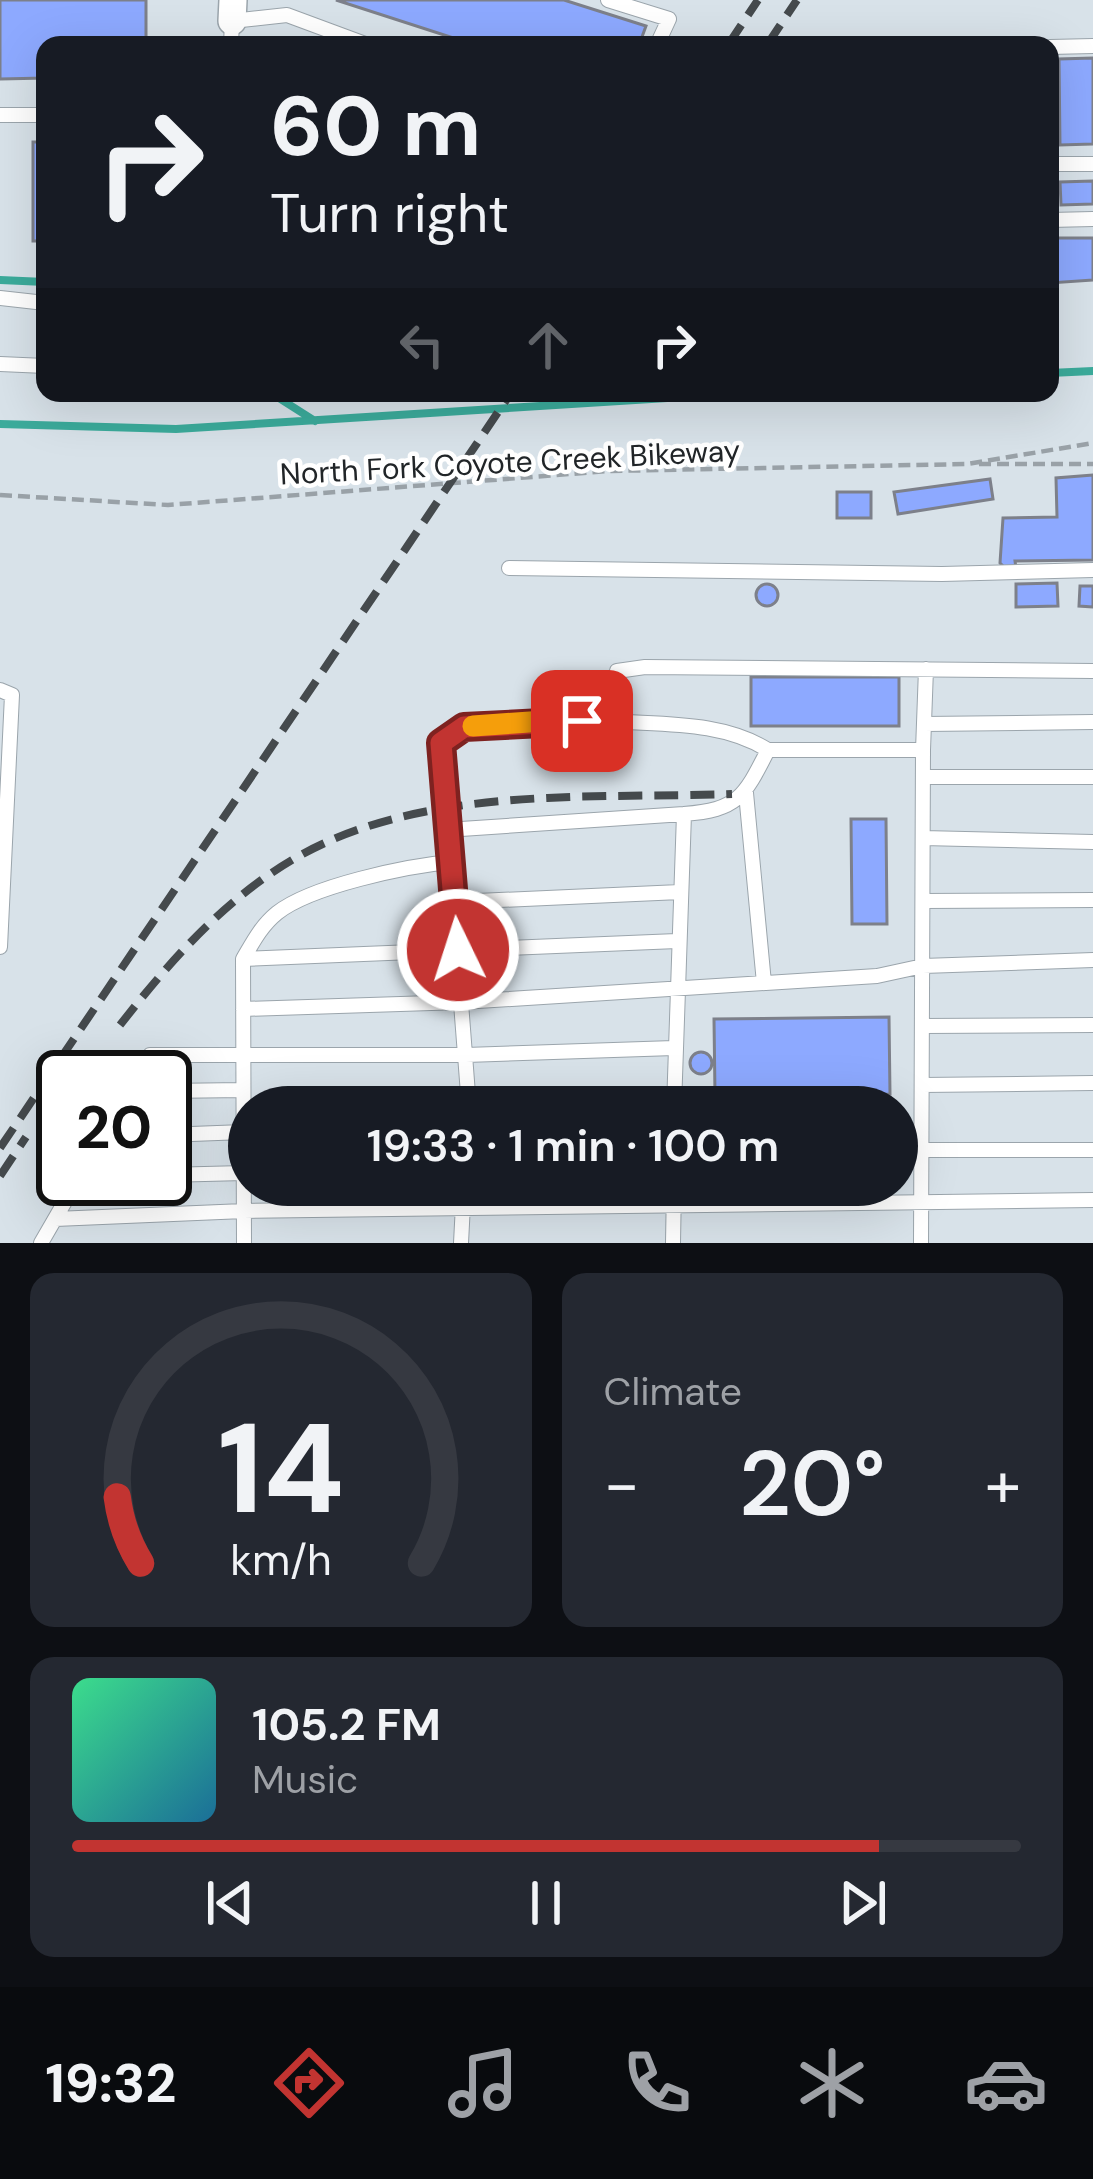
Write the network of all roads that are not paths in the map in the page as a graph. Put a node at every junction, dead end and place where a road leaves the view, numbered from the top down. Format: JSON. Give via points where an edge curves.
{"nodes":[{"id":1,"x":608,"y":0,"type":"edge"},
{"id":2,"x":232,"y":22,"type":"edge"},
{"id":3,"x":344,"y":36,"type":"edge"},
{"id":4,"x":661,"y":36,"type":"edge"},
{"id":5,"x":1093,"y":46,"type":"edge"},
{"id":6,"x":1059,"y":47,"type":"edge"},
{"id":7,"x":0,"y":115,"type":"edge"},
{"id":8,"x":36,"y":115,"type":"edge"},
{"id":9,"x":1059,"y":164,"type":"edge"},
{"id":10,"x":1093,"y":164,"type":"edge"},
{"id":11,"x":1093,"y":219,"type":"edge"},
{"id":12,"x":1059,"y":220,"type":"edge"},
{"id":13,"x":0,"y":298,"type":"edge"},
{"id":14,"x":36,"y":302,"type":"edge"},
{"id":15,"x":0,"y":364,"type":"edge"},
{"id":16,"x":36,"y":366,"type":"edge"},
{"id":17,"x":509,"y":568,"type":"dead end"},
{"id":18,"x":1093,"y":570,"type":"edge"},
{"id":19,"x":926,"y":669,"type":"junction"},
{"id":20,"x":1093,"y":671,"type":"edge"},
{"id":21,"x":0,"y":690,"type":"edge"},
{"id":22,"x":610,"y":721,"type":"junction"},
{"id":23,"x":1093,"y":722,"type":"edge"},
{"id":24,"x":924,"y":724,"type":"junction"},
{"id":25,"x":768,"y":750,"type":"junction"},
{"id":26,"x":923,"y":750,"type":"junction"},
{"id":27,"x":923,"y":777,"type":"junction"},
{"id":28,"x":1093,"y":777,"type":"edge"},
{"id":29,"x":746,"y":793,"type":"junction"},
{"id":30,"x":684,"y":814,"type":"junction"},
{"id":31,"x":446,"y":830,"type":"junction"},
{"id":32,"x":923,"y":838,"type":"junction"},
{"id":33,"x":1093,"y":842,"type":"edge"},
{"id":34,"x":451,"y":862,"type":"junction"},
{"id":35,"x":680,"y":892,"type":"junction"},
{"id":36,"x":1093,"y":900,"type":"edge"},
{"id":37,"x":923,"y":901,"type":"junction"},
{"id":38,"x":455,"y":902,"type":"junction"},
{"id":39,"x":677,"y":941,"type":"junction"},
{"id":40,"x":0,"y":947,"type":"edge"},
{"id":41,"x":458,"y":950,"type":"junction"},
{"id":42,"x":243,"y":959,"type":"junction"},
{"id":43,"x":1093,"y":960,"type":"edge"},
{"id":44,"x":923,"y":966,"type":"junction"},
{"id":45,"x":764,"y":983,"type":"junction"},
{"id":46,"x":675,"y":988,"type":"junction"},
{"id":47,"x":462,"y":1002,"type":"junction"},
{"id":48,"x":243,"y":1009,"type":"junction"},
{"id":49,"x":1093,"y":1025,"type":"edge"},
{"id":50,"x":922,"y":1027,"type":"junction"},
{"id":51,"x":674,"y":1048,"type":"junction"},
{"id":52,"x":192,"y":1055,"type":"edge"},
{"id":53,"x":243,"y":1055,"type":"junction"},
{"id":54,"x":466,"y":1055,"type":"junction"},
{"id":55,"x":1093,"y":1083,"type":"edge"},
{"id":56,"x":922,"y":1085,"type":"junction"},
{"id":57,"x":243,"y":1086,"type":"edge"},
{"id":58,"x":468,"y":1086,"type":"edge"},
{"id":59,"x":674,"y":1086,"type":"edge"},
{"id":60,"x":192,"y":1090,"type":"edge"},
{"id":61,"x":228,"y":1090,"type":"edge"},
{"id":62,"x":228,"y":1133,"type":"edge"},
{"id":63,"x":192,"y":1134,"type":"edge"},
{"id":64,"x":918,"y":1148,"type":"edge"},
{"id":65,"x":922,"y":1150,"type":"junction"},
{"id":66,"x":1093,"y":1150,"type":"edge"},
{"id":67,"x":228,"y":1166,"type":"edge"},
{"id":68,"x":192,"y":1171,"type":"edge"},
{"id":69,"x":1093,"y":1199,"type":"edge"},
{"id":70,"x":922,"y":1203,"type":"junction"},
{"id":71,"x":62,"y":1206,"type":"edge"},
{"id":72,"x":244,"y":1206,"type":"edge"},
{"id":73,"x":463,"y":1206,"type":"edge"},
{"id":74,"x":674,"y":1209,"type":"junction"},
{"id":75,"x":244,"y":1211,"type":"junction"},
{"id":76,"x":463,"y":1211,"type":"junction"},
{"id":77,"x":55,"y":1219,"type":"junction"},
{"id":78,"x":40,"y":1243,"type":"edge"},
{"id":79,"x":244,"y":1243,"type":"edge"},
{"id":80,"x":461,"y":1243,"type":"edge"},
{"id":81,"x":674,"y":1243,"type":"edge"},
{"id":82,"x":921,"y":1243,"type":"edge"}],
"edges":[{"from":1,"to":4,"type":"lane","via":[[669,19]]},
{"from":2,"to":3,"type":"lane","via":[[287,15]]},
{"from":5,"to":6,"type":"lane"},
{"from":7,"to":8,"type":"lane"},
{"from":9,"to":10,"type":"lane"},
{"from":11,"to":12,"type":"lane"},
{"from":13,"to":14,"type":"lane"},
{"from":15,"to":16,"type":"lane"},
{"from":17,"to":18,"type":"lane"},
{"from":19,"to":20,"type":"lane"},
{"from":19,"to":22,"type":"lane","via":[[616,671]]},
{"from":19,"to":24,"type":"lane"},
{"from":21,"to":40,"type":"lane","via":[[12,695]]},
{"from":22,"to":25,"type":"lane","via":[[716,729]]},
{"from":22,"to":31,"type":"lane","via":[[464,727],[441,743]]},
{"from":23,"to":24,"type":"lane"},
{"from":24,"to":26,"type":"lane"},
{"from":25,"to":26,"type":"lane"},
{"from":25,"to":29,"type":"lane"},
{"from":26,"to":27,"type":"lane"},
{"from":27,"to":28,"type":"lane"},
{"from":27,"to":32,"type":"lane"},
{"from":29,"to":30,"type":"lane","via":[[722,812]]},
{"from":29,"to":45,"type":"lane"},
{"from":30,"to":31,"type":"lane"},
{"from":30,"to":35,"type":"lane"},
{"from":31,"to":34,"type":"lane"},
{"from":32,"to":33,"type":"lane"},
{"from":32,"to":37,"type":"lane"},
{"from":34,"to":38,"type":"lane"},
{"from":34,"to":42,"type":"lane","via":[[402,866],[282,909]]},
{"from":35,"to":38,"type":"lane"},
{"from":35,"to":39,"type":"lane"},
{"from":36,"to":37,"type":"lane"},
{"from":37,"to":44,"type":"lane"},
{"from":38,"to":41,"type":"lane"},
{"from":39,"to":41,"type":"lane"},
{"from":39,"to":46,"type":"lane"},
{"from":41,"to":42,"type":"lane"},
{"from":41,"to":47,"type":"lane"},
{"from":42,"to":48,"type":"lane"},
{"from":43,"to":44,"type":"lane"},
{"from":44,"to":45,"type":"lane"},
{"from":44,"to":50,"type":"lane"},
{"from":45,"to":46,"type":"lane"},
{"from":46,"to":47,"type":"lane"},
{"from":46,"to":51,"type":"lane"},
{"from":47,"to":48,"type":"lane"},
{"from":47,"to":54,"type":"lane"},
{"from":48,"to":53,"type":"lane"},
{"from":49,"to":50,"type":"lane"},
{"from":50,"to":56,"type":"lane"},
{"from":51,"to":54,"type":"lane"},
{"from":51,"to":59,"type":"lane"},
{"from":52,"to":53,"type":"lane"},
{"from":53,"to":54,"type":"lane"},
{"from":53,"to":57,"type":"lane"},
{"from":54,"to":58,"type":"lane"},
{"from":55,"to":56,"type":"lane"},
{"from":56,"to":65,"type":"lane"},
{"from":60,"to":61,"type":"lane"},
{"from":62,"to":63,"type":"lane"},
{"from":64,"to":65,"type":"lane"},
{"from":65,"to":66,"type":"lane"},
{"from":65,"to":70,"type":"lane"},
{"from":67,"to":68,"type":"lane"},
{"from":69,"to":70,"type":"lane"},
{"from":70,"to":74,"type":"lane"},
{"from":70,"to":82,"type":"lane"},
{"from":71,"to":77,"type":"lane"},
{"from":72,"to":75,"type":"lane"},
{"from":73,"to":76,"type":"lane"},
{"from":74,"to":76,"type":"lane"},
{"from":74,"to":81,"type":"lane"},
{"from":75,"to":76,"type":"lane"},
{"from":75,"to":77,"type":"lane"},
{"from":75,"to":79,"type":"lane"},
{"from":76,"to":80,"type":"lane"},
{"from":77,"to":78,"type":"lane"}]}
